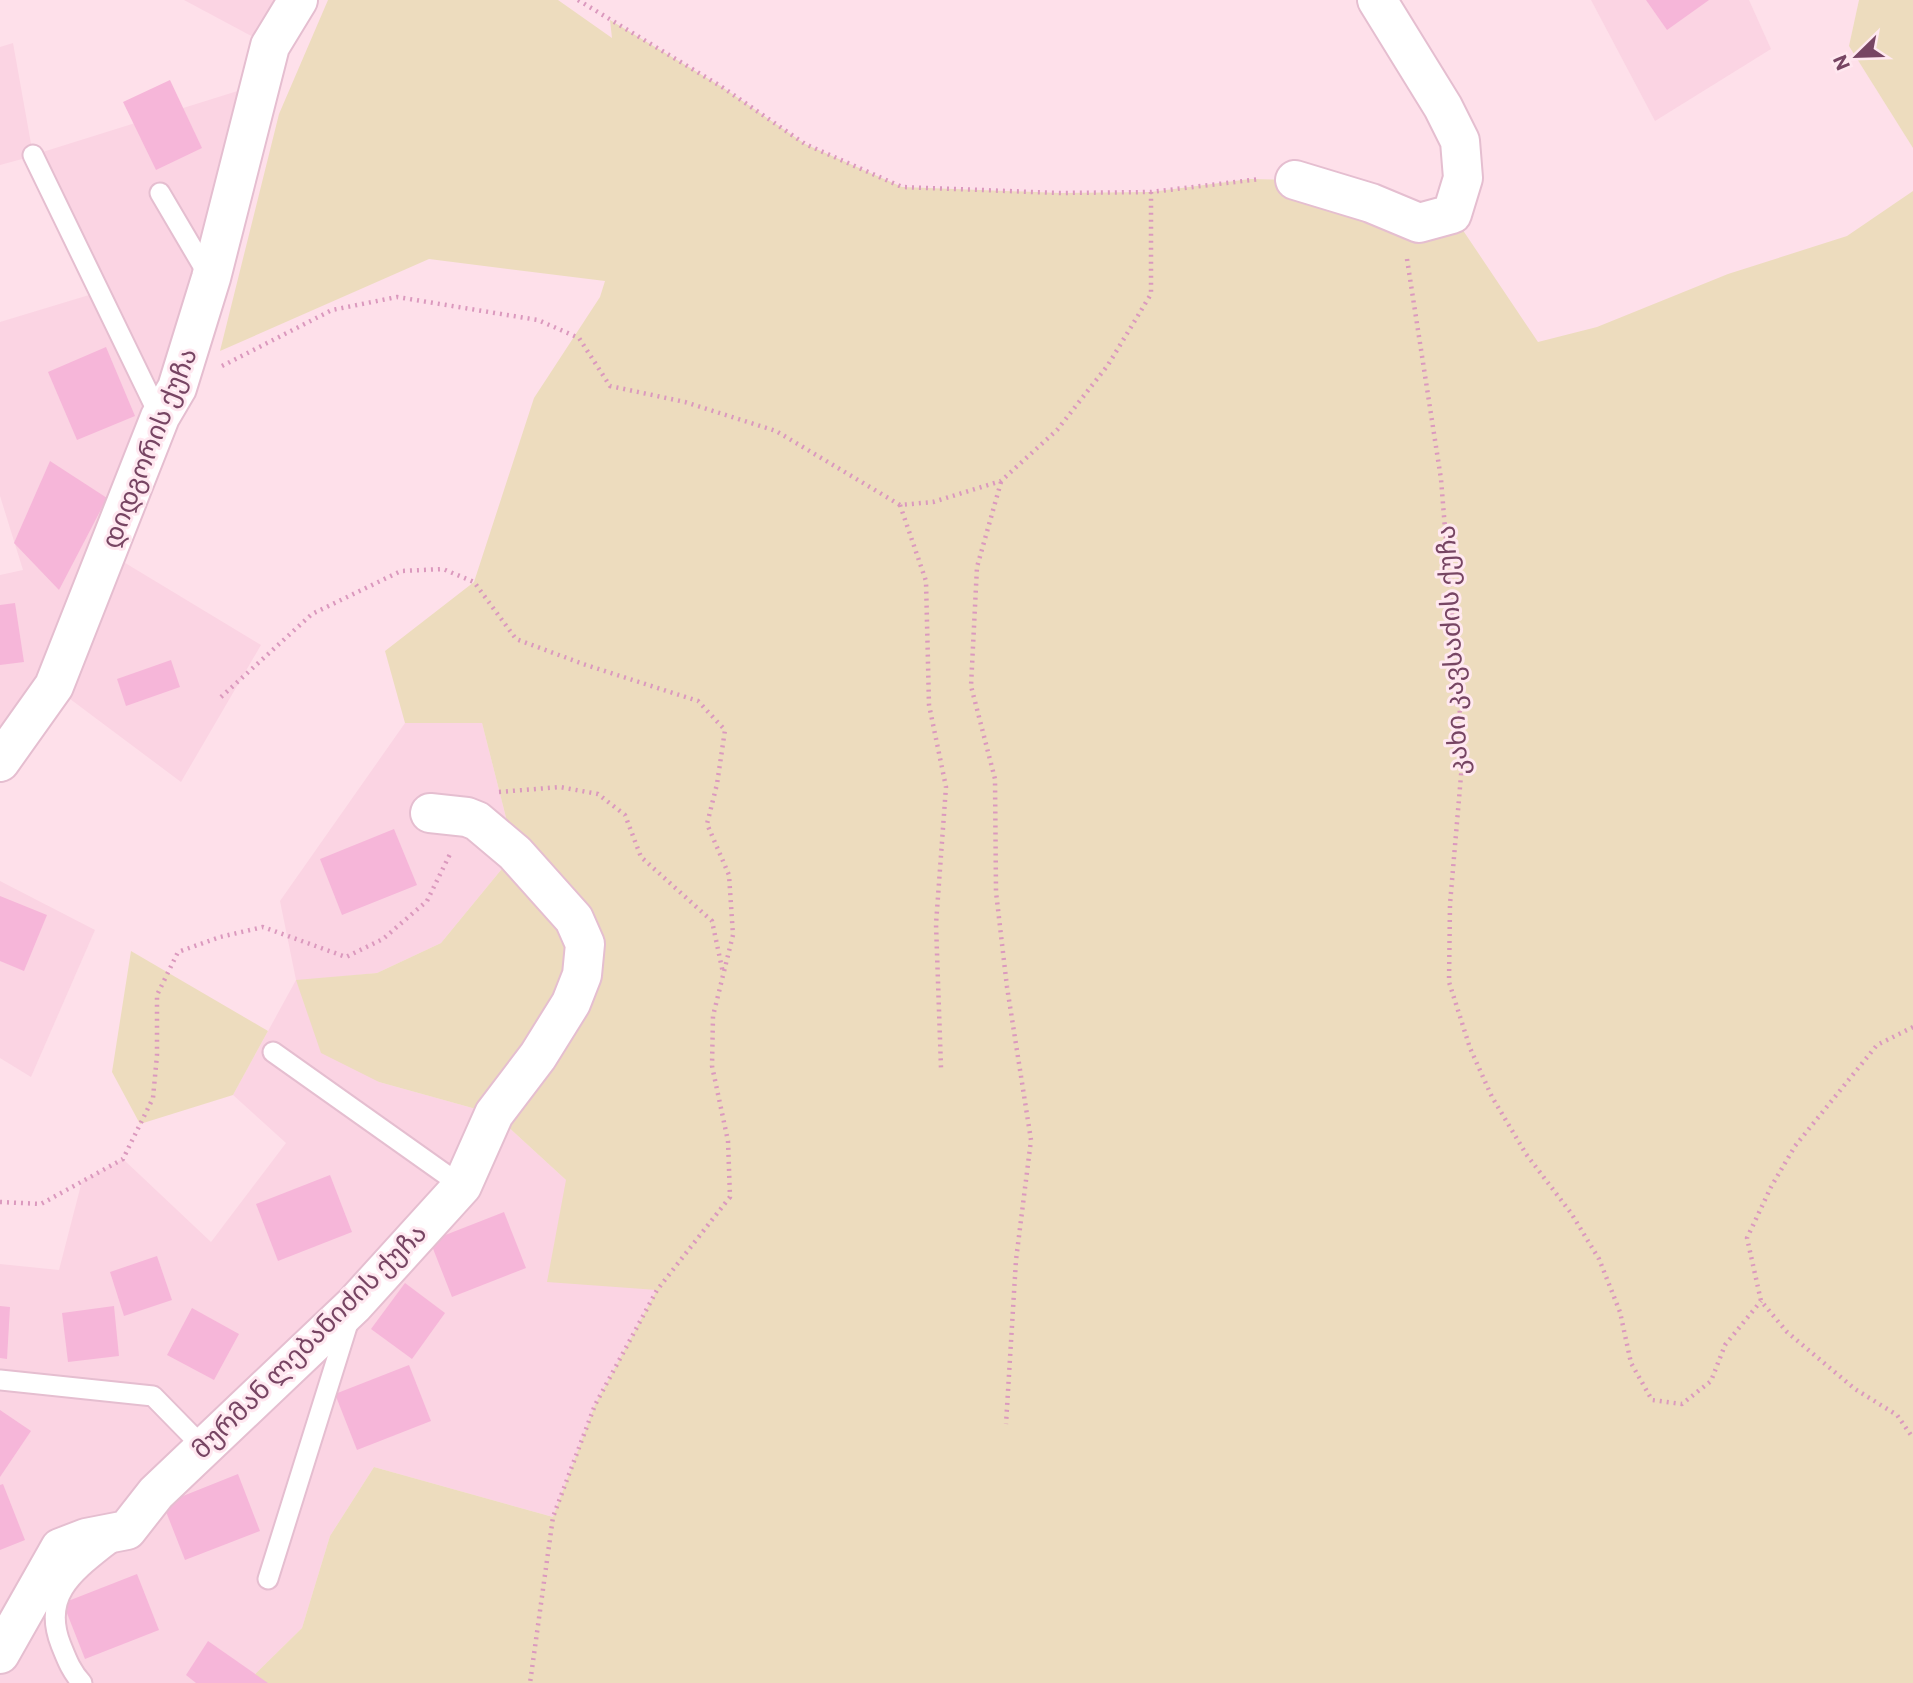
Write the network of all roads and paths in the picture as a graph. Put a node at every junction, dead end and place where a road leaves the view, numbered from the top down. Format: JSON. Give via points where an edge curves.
{"nodes":[{"id":1,"x":298,"y":0,"type":"edge"},
{"id":2,"x":578,"y":0,"type":"edge"},
{"id":3,"x":1377,"y":0,"type":"edge"},
{"id":4,"x":33,"y":155,"type":"dead end"},
{"id":5,"x":1295,"y":180,"type":"joint"},
{"id":6,"x":1151,"y":192,"type":"junction"},
{"id":7,"x":160,"y":193,"type":"dead end"},
{"id":8,"x":1403,"y":252,"type":"dead end"},
{"id":9,"x":211,"y":278,"type":"junction"},
{"id":10,"x":169,"y":403,"type":"junction"},
{"id":11,"x":1001,"y":481,"type":"junction"},
{"id":12,"x":900,"y":505,"type":"junction"},
{"id":13,"x":0,"y":762,"type":"edge"},
{"id":14,"x":449,"y":815,"type":"junction"},
{"id":15,"x":723,"y":974,"type":"dead end"},
{"id":16,"x":1913,"y":1027,"type":"edge"},
{"id":17,"x":273,"y":1052,"type":"dead end"},
{"id":18,"x":941,"y":1069,"type":"dead end"},
{"id":19,"x":462,"y":1186,"type":"junction"},
{"id":20,"x":0,"y":1202,"type":"edge"},
{"id":21,"x":1761,"y":1301,"type":"junction"},
{"id":22,"x":354,"y":1305,"type":"junction"},
{"id":23,"x":0,"y":1380,"type":"edge"},
{"id":24,"x":1006,"y":1424,"type":"dead end"},
{"id":25,"x":1913,"y":1438,"type":"edge"},
{"id":26,"x":203,"y":1447,"type":"junction"},
{"id":27,"x":127,"y":1530,"type":"junction"},
{"id":28,"x":268,"y":1579,"type":"dead end"},
{"id":29,"x":0,"y":1654,"type":"edge"},
{"id":30,"x":82,"y":1683,"type":"edge"}],
"edges":[{"from":1,"to":9,"type":"street","name":"დიდგორის ქუჩა","via":[[270,46]]},
{"from":2,"to":6,"type":"path","via":[[806,144],[902,187]]},
{"from":3,"to":5,"type":"street","via":[[1460,141],[1463,178],[1452,214],[1419,223]]},
{"from":4,"to":10,"type":"lane"},
{"from":5,"to":6,"type":"path","via":[[1250,179]]},
{"from":6,"to":11,"type":"path","via":[[1151,294],[1108,365],[1057,430]]},
{"from":7,"to":9,"type":"lane"},
{"from":8,"to":21,"type":"path","name":"კახი კავსაძის ქუჩა","via":[[1409,262],[1441,479],[1463,752],[1450,904],[1449,982],[1470,1048],[1526,1154],[1599,1259],[1620,1312],[1631,1363],[1652,1401],[1682,1404],[1712,1381],[1725,1345]]},
{"from":9,"to":10,"type":"street","name":"დიდგორის ქუჩა"},
{"from":10,"to":12,"type":"path","via":[[332,310],[397,297],[538,320],[579,338],[610,386],[684,402],[776,431]]},
{"from":10,"to":13,"type":"street","name":"დიდგორის ქუჩა","via":[[54,686]]},
{"from":11,"to":12,"type":"path","via":[[933,502]]},
{"from":11,"to":24,"type":"path","via":[[977,567],[971,686],[995,779],[996,892],[1031,1140],[1016,1260]]},
{"from":12,"to":18,"type":"path","via":[[926,581],[929,705],[946,787],[936,924]]},
{"from":14,"to":15,"type":"path","via":[[500,792],[560,787],[598,794],[625,815],[641,857],[712,921]]},
{"from":14,"to":19,"type":"street","name":"მურმან ლებანიძის ქუჩა","via":[[477,821],[516,853],[574,919],[585,944],[582,975],[571,1003],[494,1114]]},
{"from":14,"to":20,"type":"path","via":[[427,901],[383,939],[346,957],[263,927],[178,952],[157,995],[153,1098],[123,1159],[41,1204]]},
{"from":16,"to":21,"type":"path","via":[[1877,1045],[1795,1146],[1771,1187],[1747,1238]]},
{"from":17,"to":19,"type":"lane"},
{"from":19,"to":22,"type":"street","name":"მურმან ლებანიძის ქუჩა"},
{"from":21,"to":25,"type":"path","via":[[1797,1340],[1855,1389],[1896,1415]]},
{"from":22,"to":26,"type":"street","name":"მურმან ლებანიძის ქუჩა"},
{"from":22,"to":28,"type":"lane"},
{"from":23,"to":26,"type":"lane","via":[[153,1396]]},
{"from":26,"to":27,"type":"street","name":"მურმან ლებანიძის ქუჩა","via":[[156,1493]]},
{"from":27,"to":29,"type":"street","via":[[60,1548]]},
{"from":27,"to":30,"type":"lane","via":[[74,1573],[54,1605],[55,1632],[70,1670]]}]}
